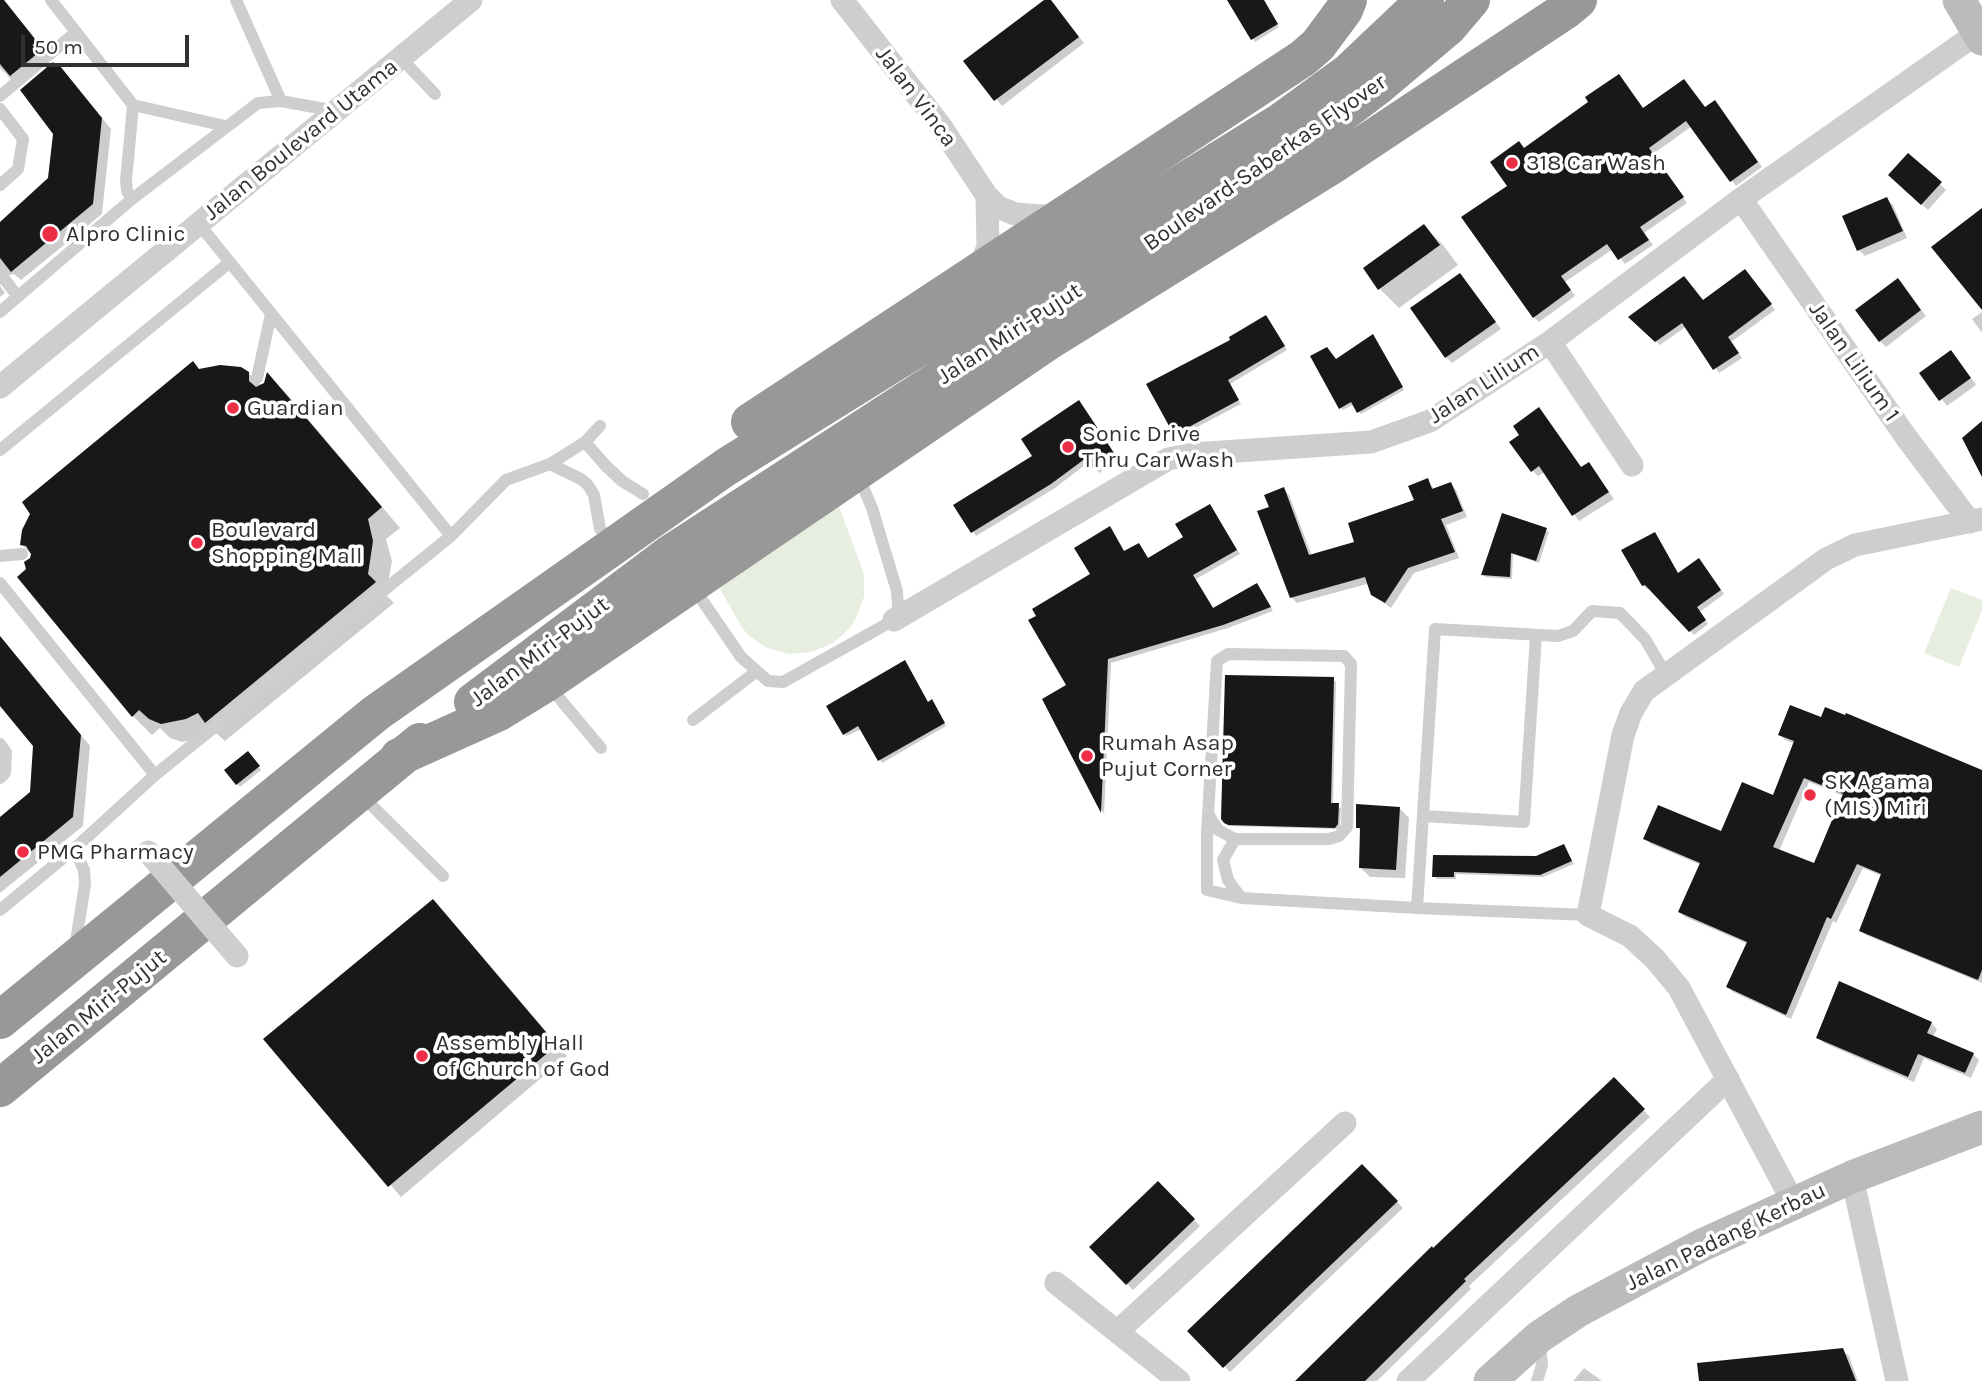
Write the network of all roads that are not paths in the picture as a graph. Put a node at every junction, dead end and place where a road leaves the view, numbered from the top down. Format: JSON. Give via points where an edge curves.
{"nodes":[{"id":1,"x":51,"y":0,"type":"edge"},
{"id":2,"x":236,"y":0,"type":"edge"},
{"id":3,"x":471,"y":0,"type":"edge"},
{"id":4,"x":842,"y":0,"type":"edge"},
{"id":5,"x":1348,"y":0,"type":"edge"},
{"id":6,"x":1425,"y":0,"type":"edge"},
{"id":7,"x":1471,"y":0,"type":"edge"},
{"id":8,"x":1578,"y":0,"type":"edge"},
{"id":9,"x":1959,"y":0,"type":"edge"},
{"id":10,"x":76,"y":32,"type":"junction"},
{"id":11,"x":1980,"y":35,"type":"edge"},
{"id":12,"x":1318,"y":45,"type":"junction"},
{"id":13,"x":401,"y":58,"type":"junction"},
{"id":14,"x":435,"y":94,"type":"dead end"},
{"id":15,"x":0,"y":96,"type":"edge"},
{"id":16,"x":281,"y":102,"type":"junction"},
{"id":17,"x":133,"y":105,"type":"junction"},
{"id":18,"x":0,"y":109,"type":"edge"},
{"id":19,"x":336,"y":111,"type":"junction"},
{"id":20,"x":225,"y":127,"type":"junction"},
{"id":21,"x":1390,"y":127,"type":"junction"},
{"id":22,"x":0,"y":185,"type":"edge"},
{"id":23,"x":988,"y":196,"type":"junction"},
{"id":24,"x":132,"y":199,"type":"junction"},
{"id":25,"x":1741,"y":199,"type":"junction"},
{"id":26,"x":199,"y":224,"type":"junction"},
{"id":27,"x":1089,"y":241,"type":"junction"},
{"id":28,"x":230,"y":262,"type":"junction"},
{"id":29,"x":0,"y":273,"type":"edge"},
{"id":30,"x":977,"y":273,"type":"junction"},
{"id":31,"x":18,"y":297,"type":"junction"},
{"id":32,"x":0,"y":312,"type":"edge"},
{"id":33,"x":271,"y":314,"type":"junction"},
{"id":34,"x":1550,"y":342,"type":"junction"},
{"id":35,"x":257,"y":377,"type":"dead end"},
{"id":36,"x":0,"y":387,"type":"edge"},
{"id":37,"x":600,"y":426,"type":"dead end"},
{"id":38,"x":585,"y":442,"type":"junction"},
{"id":39,"x":0,"y":450,"type":"edge"},
{"id":40,"x":550,"y":464,"type":"junction"},
{"id":41,"x":1632,"y":465,"type":"dead end"},
{"id":42,"x":856,"y":471,"type":"junction"},
{"id":43,"x":643,"y":494,"type":"junction"},
{"id":44,"x":1976,"y":520,"type":"edge"},
{"id":45,"x":600,"y":529,"type":"junction"},
{"id":46,"x":451,"y":536,"type":"junction"},
{"id":47,"x":22,"y":554,"type":"dead end"},
{"id":48,"x":0,"y":556,"type":"edge"},
{"id":49,"x":0,"y":583,"type":"edge"},
{"id":50,"x":690,"y":583,"type":"junction"},
{"id":51,"x":894,"y":620,"type":"junction"},
{"id":52,"x":1536,"y":635,"type":"junction"},
{"id":53,"x":757,"y":671,"type":"junction"},
{"id":54,"x":1665,"y":673,"type":"junction"},
{"id":55,"x":546,"y":683,"type":"junction"},
{"id":56,"x":376,"y":713,"type":"junction"},
{"id":57,"x":693,"y":720,"type":"dead end"},
{"id":58,"x":0,"y":744,"type":"edge"},
{"id":59,"x":601,"y":748,"type":"dead end"},
{"id":60,"x":399,"y":757,"type":"junction"},
{"id":61,"x":155,"y":775,"type":"junction"},
{"id":62,"x":0,"y":778,"type":"edge"},
{"id":63,"x":358,"y":793,"type":"junction"},
{"id":64,"x":1208,"y":814,"type":"junction"},
{"id":65,"x":1423,"y":816,"type":"junction"},
{"id":66,"x":1235,"y":839,"type":"junction"},
{"id":67,"x":74,"y":849,"type":"junction"},
{"id":68,"x":148,"y":852,"type":"dead end"},
{"id":69,"x":443,"y":876,"type":"dead end"},
{"id":70,"x":1241,"y":898,"type":"junction"},
{"id":71,"x":1417,"y":908,"type":"junction"},
{"id":72,"x":0,"y":910,"type":"edge"},
{"id":73,"x":1588,"y":915,"type":"junction"},
{"id":74,"x":237,"y":956,"type":"dead end"},
{"id":75,"x":74,"y":958,"type":"junction"},
{"id":76,"x":0,"y":1020,"type":"edge"},
{"id":77,"x":1728,"y":1079,"type":"junction"},
{"id":78,"x":0,"y":1088,"type":"edge"},
{"id":79,"x":1345,"y":1122,"type":"dead end"},
{"id":80,"x":1982,"y":1127,"type":"edge"},
{"id":81,"x":1852,"y":1177,"type":"junction"},
{"id":82,"x":1793,"y":1202,"type":"junction"},
{"id":83,"x":1056,"y":1283,"type":"dead end"},
{"id":84,"x":1118,"y":1331,"type":"junction"},
{"id":85,"x":1539,"y":1337,"type":"junction"},
{"id":86,"x":1179,"y":1381,"type":"edge"},
{"id":87,"x":1408,"y":1381,"type":"edge"},
{"id":88,"x":1490,"y":1381,"type":"edge"},
{"id":89,"x":1537,"y":1381,"type":"edge"},
{"id":90,"x":1897,"y":1381,"type":"edge"}],
"edges":[{"from":1,"to":10,"type":"lane"},
{"from":2,"to":16,"type":"lane"},
{"from":3,"to":13,"type":"street","name":"Jalan Boulevard Utama"},
{"from":4,"to":23,"type":"street","name":"Jalan Vinca","via":[[940,125]]},
{"from":5,"to":12,"type":"highway"},
{"from":6,"to":27,"type":"highway","name":"Boulevard-Saberkas Flyover","bridge":true,"via":[[1349,72],[1289,116]]},
{"from":7,"to":27,"type":"highway","name":"Boulevard-Saberkas Flyover","bridge":true,"via":[[1448,27],[1379,85],[1239,187]]},
{"from":8,"to":21,"type":"highway"},
{"from":9,"to":11,"type":"street"},
{"from":10,"to":15,"type":"lane"},
{"from":10,"to":17,"type":"lane"},
{"from":11,"to":25,"type":"street","name":"Jalan Lilium"},
{"from":12,"to":21,"type":"highway","via":[[1358,49],[1373,66],[1387,93]]},
{"from":12,"to":27,"type":"highway"},
{"from":13,"to":14,"type":"lane"},
{"from":13,"to":19,"type":"street","name":"Jalan Boulevard Utama"},
{"from":16,"to":19,"type":"lane"},
{"from":16,"to":20,"type":"lane","via":[[258,103]]},
{"from":17,"to":20,"type":"lane"},
{"from":17,"to":24,"type":"lane","via":[[126,181]]},
{"from":18,"to":22,"type":"lane","via":[[23,139],[18,169]]},
{"from":19,"to":26,"type":"street","name":"Jalan Boulevard Utama"},
{"from":20,"to":24,"type":"lane"},
{"from":21,"to":42,"type":"highway","via":[[1050,340]]},
{"from":23,"to":27,"type":"street","via":[[998,207],[1040,218]]},
{"from":23,"to":30,"type":"street","via":[[988,247]]},
{"from":24,"to":31,"type":"lane"},
{"from":25,"to":34,"type":"street","name":"Jalan Lilium"},
{"from":25,"to":44,"type":"street","name":"Jalan Lilium 1","via":[[1906,437]]},
{"from":26,"to":28,"type":"lane"},
{"from":26,"to":36,"type":"street","name":"Jalan Boulevard Utama"},
{"from":27,"to":30,"type":"highway"},
{"from":27,"to":56,"type":"highway","name":"Jalan Miri-Pujut","via":[[726,467]]},
{"from":27,"to":60,"type":"highway","name":"Jalan Miri-Pujut"},
{"from":28,"to":33,"type":"lane"},
{"from":28,"to":39,"type":"lane"},
{"from":29,"to":31,"type":"lane"},
{"from":30,"to":43,"type":"highway"},
{"from":31,"to":32,"type":"lane"},
{"from":33,"to":35,"type":"lane"},
{"from":33,"to":46,"type":"lane"},
{"from":34,"to":41,"type":"street"},
{"from":34,"to":51,"type":"street","name":"Jalan Lilium","via":[[1430,421],[1371,442],[1168,459]]},
{"from":37,"to":38,"type":"lane"},
{"from":38,"to":40,"type":"lane"},
{"from":38,"to":43,"type":"lane","via":[[622,481]]},
{"from":40,"to":45,"type":"lane","via":[[588,485]]},
{"from":40,"to":46,"type":"lane","via":[[506,481]]},
{"from":42,"to":50,"type":"highway"},
{"from":42,"to":51,"type":"lane","via":[[897,591]]},
{"from":43,"to":45,"type":"highway"},
{"from":44,"to":54,"type":"street","via":[[1855,545],[1826,559]]},
{"from":45,"to":56,"type":"highway","via":[[471,623]]},
{"from":46,"to":61,"type":"lane"},
{"from":47,"to":48,"type":"lane"},
{"from":49,"to":61,"type":"lane"},
{"from":50,"to":53,"type":"lane","via":[[741,657]]},
{"from":50,"to":55,"type":"highway"},
{"from":51,"to":53,"type":"lane","via":[[783,682],[768,681]]},
{"from":52,"to":54,"type":"lane","via":[[1573,631],[1592,611],[1620,613],[1645,639]]},
{"from":52,"to":65,"type":"lane","via":[[1435,629]]},
{"from":52,"to":65,"type":"lane","via":[[1524,822]]},
{"from":53,"to":57,"type":"lane"},
{"from":54,"to":73,"type":"street","via":[[1644,691],[1623,735]]},
{"from":55,"to":59,"type":"lane"},
{"from":55,"to":60,"type":"highway","via":[[497,713]]},
{"from":56,"to":75,"type":"highway","name":"Jalan Miri-Pujut"},
{"from":58,"to":62,"type":"lane","via":[[6,752],[5,773]]},
{"from":60,"to":63,"type":"highway","name":"Jalan Miri-Pujut"},
{"from":61,"to":67,"type":"lane"},
{"from":63,"to":69,"type":"lane"},
{"from":63,"to":78,"type":"highway","name":"Jalan Miri-Pujut"},
{"from":64,"to":66,"type":"lane","via":[[1218,830]]},
{"from":64,"to":66,"type":"lane","via":[[1217,662],[1228,654],[1348,659],[1347,827],[1329,839]]},
{"from":64,"to":70,"type":"lane","via":[[1206,890]]},
{"from":65,"to":71,"type":"lane"},
{"from":66,"to":70,"type":"lane","via":[[1223,859],[1228,880]]},
{"from":67,"to":72,"type":"lane"},
{"from":67,"to":75,"type":"lane","via":[[85,884]]},
{"from":68,"to":74,"type":"street","bridge":true},
{"from":70,"to":71,"type":"lane"},
{"from":71,"to":73,"type":"lane"},
{"from":73,"to":77,"type":"street","via":[[1630,936],[1656,959],[1679,988]]},
{"from":75,"to":76,"type":"highway","name":"Jalan Miri-Pujut"},
{"from":77,"to":82,"type":"street"},
{"from":77,"to":87,"type":"street"},
{"from":79,"to":84,"type":"street"},
{"from":80,"to":81,"type":"street","name":"Jalan Padang Kerbau"},
{"from":81,"to":82,"type":"street","name":"Jalan Padang Kerbau"},
{"from":81,"to":90,"type":"street"},
{"from":82,"to":85,"type":"street","name":"Jalan Padang Kerbau","via":[[1636,1280]]},
{"from":83,"to":84,"type":"street"},
{"from":84,"to":86,"type":"street"},
{"from":85,"to":88,"type":"street","name":"Jalan Padang Kerbau"},
{"from":85,"to":89,"type":"lane","via":[[1542,1365]]}]}
